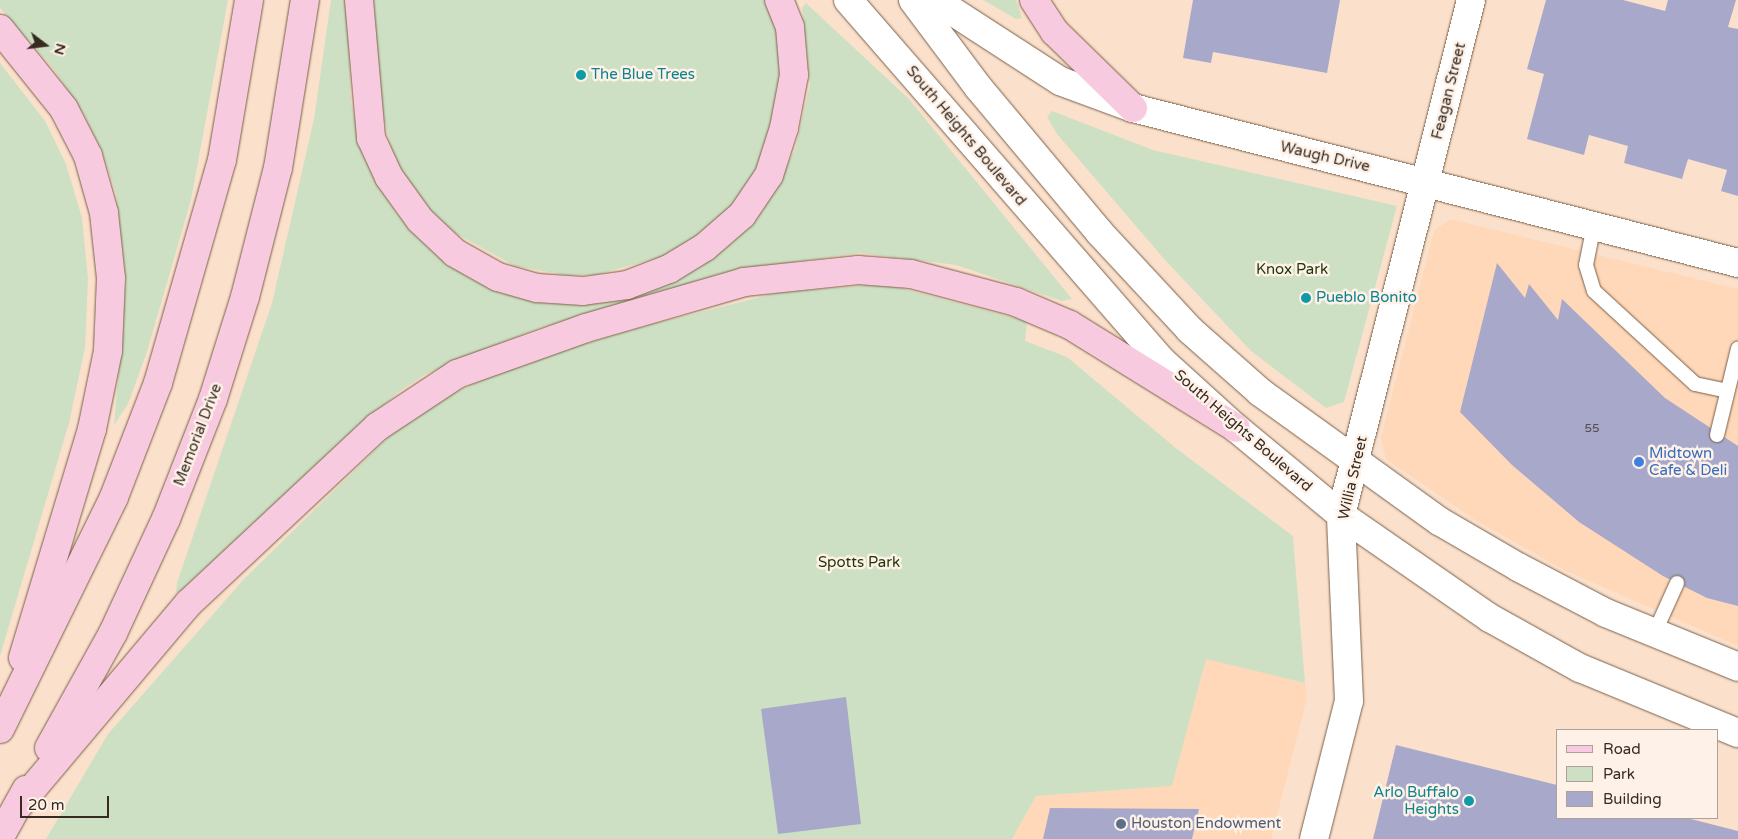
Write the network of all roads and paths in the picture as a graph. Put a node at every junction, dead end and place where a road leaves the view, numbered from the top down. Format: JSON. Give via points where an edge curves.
{"nodes":[{"id":1,"x":249,"y":0,"type":"edge"},
{"id":2,"x":305,"y":0,"type":"edge"},
{"id":3,"x":358,"y":0,"type":"edge"},
{"id":4,"x":779,"y":0,"type":"edge"},
{"id":5,"x":848,"y":0,"type":"edge"},
{"id":6,"x":913,"y":0,"type":"edge"},
{"id":7,"x":935,"y":0,"type":"edge"},
{"id":8,"x":1034,"y":0,"type":"edge"},
{"id":9,"x":1471,"y":0,"type":"edge"},
{"id":10,"x":0,"y":29,"type":"edge"},
{"id":11,"x":1133,"y":108,"type":"junction"},
{"id":12,"x":1426,"y":181,"type":"junction"},
{"id":13,"x":1594,"y":225,"type":"junction"},
{"id":14,"x":1738,"y":263,"type":"edge"},
{"id":15,"x":1738,"y":349,"type":"edge"},
{"id":16,"x":1727,"y":391,"type":"junction"},
{"id":17,"x":1236,"y":428,"type":"junction"},
{"id":18,"x":1717,"y":435,"type":"dead end"},
{"id":19,"x":1355,"y":463,"type":"junction"},
{"id":20,"x":1341,"y":515,"type":"junction"},
{"id":21,"x":1677,"y":583,"type":"dead end"},
{"id":22,"x":1654,"y":634,"type":"junction"},
{"id":23,"x":1738,"y":667,"type":"edge"},
{"id":24,"x":1735,"y":724,"type":"edge"},
{"id":25,"x":2,"y":726,"type":"edge"},
{"id":26,"x":17,"y":807,"type":"junction"},
{"id":27,"x":0,"y":837,"type":"edge"},
{"id":28,"x":1314,"y":839,"type":"edge"}],
"edges":[{"from":1,"to":25,"type":"main road","via":[[222,160],[158,383],[110,506]]},
{"from":2,"to":26,"type":"main road","name":"Memorial Drive","via":[[278,168],[245,297],[213,399],[166,519],[113,633]]},
{"from":3,"to":4,"type":"main road","via":[[363,88],[371,138],[389,177],[420,220],[456,253],[498,277],[538,288],[583,291],[627,285],[669,269],[705,247],[742,214],[770,174],[784,128],[794,75],[790,27]]},
{"from":5,"to":17,"type":"main road","name":"South Heights Boulevard","via":[[1162,361]]},
{"from":6,"to":19,"type":"main road","via":[[1082,211],[1190,330],[1260,392]]},
{"from":7,"to":11,"type":"main road","name":"Waugh Drive","via":[[991,41],[1060,81]]},
{"from":8,"to":11,"type":"main road","via":[[1055,32]]},
{"from":9,"to":12,"type":"main road","name":"Feagan Street"},
{"from":10,"to":25,"type":"main road","via":[[64,109],[88,156],[104,213],[111,278],[108,351],[92,429]]},
{"from":11,"to":12,"type":"main road","name":"Waugh Drive"},
{"from":12,"to":13,"type":"main road","name":"Waugh Drive"},
{"from":12,"to":19,"type":"main road","name":"Willia Street"},
{"from":13,"to":14,"type":"main road","name":"Waugh Drive"},
{"from":13,"to":16,"type":"lane","via":[[1586,265],[1594,291],[1695,384]]},
{"from":15,"to":16,"type":"lane"},
{"from":16,"to":18,"type":"lane"},
{"from":17,"to":20,"type":"main road","name":"South Heights Boulevard"},
{"from":17,"to":26,"type":"main road","via":[[1070,325],[1016,302],[911,274],[858,270],[744,282],[586,328],[456,374],[377,427],[190,603]]},
{"from":19,"to":20,"type":"main road","name":"Willia Street"},
{"from":19,"to":22,"type":"main road","via":[[1518,567]]},
{"from":20,"to":24,"type":"main road","name":"South Heights Boulevard","via":[[1498,623],[1580,668]]},
{"from":20,"to":28,"type":"main road","name":"Willia Street","via":[[1349,701]]},
{"from":21,"to":22,"type":"lane"},
{"from":22,"to":23,"type":"main road"},
{"from":26,"to":27,"type":"main road","name":"Memorial Drive"}]}
